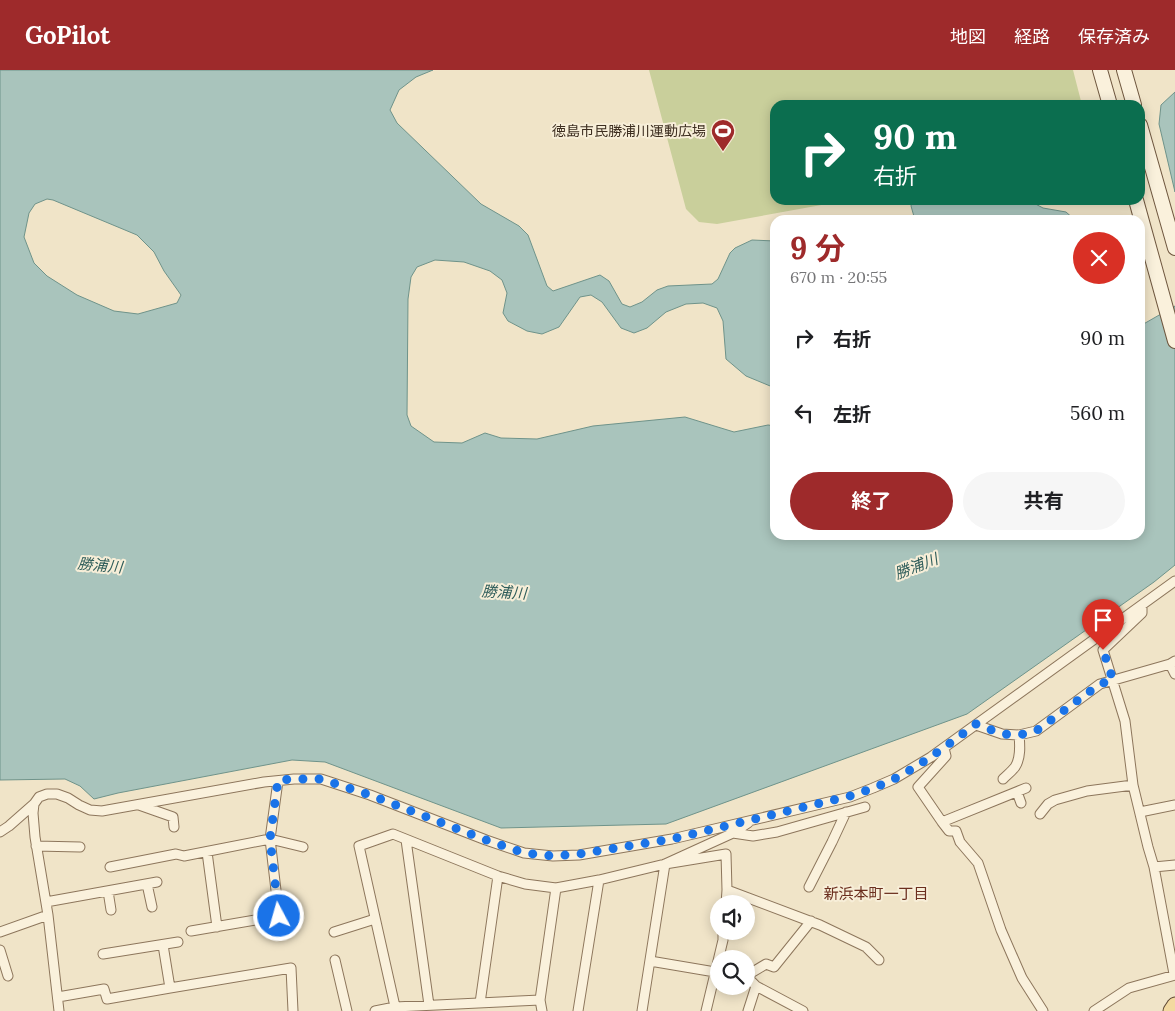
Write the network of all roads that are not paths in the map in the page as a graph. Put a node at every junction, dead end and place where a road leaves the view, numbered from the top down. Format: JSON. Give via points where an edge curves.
{"nodes":[{"id":1,"x":1100,"y":70,"type":"edge"},
{"id":2,"x":1124,"y":70,"type":"edge"},
{"id":3,"x":1109,"y":100,"type":"edge"},
{"id":4,"x":1133,"y":100,"type":"edge"},
{"id":5,"x":1145,"y":143,"type":"edge"},
{"id":6,"x":1145,"y":233,"type":"edge"},
{"id":7,"x":1175,"y":248,"type":"edge"},
{"id":8,"x":1175,"y":341,"type":"edge"},
{"id":9,"x":1175,"y":581,"type":"edge"},
{"id":10,"x":1142,"y":605,"type":"junction"},
{"id":11,"x":1172,"y":662,"type":"edge"},
{"id":12,"x":1175,"y":674,"type":"edge"},
{"id":13,"x":1113,"y":680,"type":"junction"},
{"id":14,"x":976,"y":724,"type":"junction"},
{"id":15,"x":1019,"y":735,"type":"junction"},
{"id":16,"x":944,"y":748,"type":"junction"},
{"id":17,"x":1003,"y":779,"type":"dead end"},
{"id":18,"x":278,"y":780,"type":"junction"},
{"id":19,"x":1132,"y":785,"type":"junction"},
{"id":20,"x":1026,"y":788,"type":"dead end"},
{"id":21,"x":1017,"y":792,"type":"junction"},
{"id":22,"x":1021,"y":803,"type":"dead end"},
{"id":23,"x":34,"y":804,"type":"junction"},
{"id":24,"x":138,"y":805,"type":"junction"},
{"id":25,"x":1175,"y":805,"type":"edge"},
{"id":26,"x":864,"y":807,"type":"dead end"},
{"id":27,"x":846,"y":812,"type":"junction"},
{"id":28,"x":1140,"y":812,"type":"junction"},
{"id":29,"x":1040,"y":814,"type":"dead end"},
{"id":30,"x":752,"y":820,"type":"junction"},
{"id":31,"x":942,"y":822,"type":"junction"},
{"id":32,"x":174,"y":826,"type":"dead end"},
{"id":33,"x":0,"y":832,"type":"edge"},
{"id":34,"x":733,"y":834,"type":"junction"},
{"id":35,"x":270,"y":839,"type":"junction"},
{"id":36,"x":406,"y":840,"type":"junction"},
{"id":37,"x":36,"y":846,"type":"junction"},
{"id":38,"x":303,"y":846,"type":"dead end"},
{"id":39,"x":80,"y":847,"type":"dead end"},
{"id":40,"x":207,"y":852,"type":"junction"},
{"id":41,"x":665,"y":864,"type":"junction"},
{"id":42,"x":1175,"y":865,"type":"edge"},
{"id":43,"x":1154,"y":866,"type":"junction"},
{"id":44,"x":110,"y":867,"type":"dead end"},
{"id":45,"x":498,"y":876,"type":"junction"},
{"id":46,"x":599,"y":880,"type":"junction"},
{"id":47,"x":157,"y":882,"type":"dead end"},
{"id":48,"x":146,"y":884,"type":"junction"},
{"id":49,"x":808,"y":886,"type":"dead end"},
{"id":50,"x":556,"y":888,"type":"junction"},
{"id":51,"x":727,"y":890,"type":"junction"},
{"id":52,"x":108,"y":891,"type":"junction"},
{"id":53,"x":727,"y":895,"type":"edge"},
{"id":54,"x":46,"y":902,"type":"junction"},
{"id":55,"x":152,"y":907,"type":"dead end"},
{"id":56,"x":112,"y":910,"type":"dead end"},
{"id":57,"x":48,"y":915,"type":"junction"},
{"id":58,"x":375,"y":919,"type":"junction"},
{"id":59,"x":811,"y":921,"type":"junction"},
{"id":60,"x":217,"y":927,"type":"junction"},
{"id":61,"x":191,"y":931,"type":"dead end"},
{"id":62,"x":0,"y":932,"type":"edge"},
{"id":63,"x":334,"y":932,"type":"dead end"},
{"id":64,"x":178,"y":942,"type":"dead end"},
{"id":65,"x":163,"y":945,"type":"junction"},
{"id":66,"x":0,"y":950,"type":"edge"},
{"id":67,"x":103,"y":954,"type":"dead end"},
{"id":68,"x":335,"y":960,"type":"dead end"},
{"id":69,"x":879,"y":960,"type":"dead end"},
{"id":70,"x":650,"y":961,"type":"junction"},
{"id":71,"x":710,"y":970,"type":"edge"},
{"id":72,"x":755,"y":971,"type":"edge"},
{"id":73,"x":1174,"y":974,"type":"edge"},
{"id":74,"x":8,"y":976,"type":"dead end"},
{"id":75,"x":756,"y":986,"type":"joint"},
{"id":76,"x":170,"y":988,"type":"junction"},
{"id":77,"x":710,"y":995,"type":"edge"},
{"id":78,"x":58,"y":997,"type":"junction"},
{"id":79,"x":540,"y":1000,"type":"junction"},
{"id":80,"x":429,"y":1004,"type":"junction"},
{"id":81,"x":1175,"y":1005,"type":"edge"},
{"id":82,"x":476,"y":1006,"type":"edge"},
{"id":83,"x":396,"y":1009,"type":"edge"},
{"id":84,"x":60,"y":1011,"type":"edge"},
{"id":85,"x":293,"y":1011,"type":"edge"},
{"id":86,"x":347,"y":1011,"type":"edge"},
{"id":87,"x":375,"y":1011,"type":"edge"},
{"id":88,"x":542,"y":1011,"type":"edge"},
{"id":89,"x":578,"y":1011,"type":"edge"},
{"id":90,"x":642,"y":1011,"type":"edge"},
{"id":91,"x":706,"y":1011,"type":"edge"},
{"id":92,"x":748,"y":1011,"type":"edge"},
{"id":93,"x":803,"y":1011,"type":"edge"},
{"id":94,"x":1043,"y":1011,"type":"edge"},
{"id":95,"x":1094,"y":1011,"type":"edge"},
{"id":96,"x":1171,"y":1011,"type":"edge"}],
"edges":[{"from":1,"to":3,"type":"main road"},
{"from":2,"to":4,"type":"main road"},
{"from":5,"to":7,"type":"main road"},
{"from":6,"to":8,"type":"main road"},
{"from":9,"to":10,"type":"street"},
{"from":10,"to":13,"type":"street","via":[[1142,613],[1103,650]]},
{"from":10,"to":14,"type":"street"},
{"from":11,"to":12,"type":"street"},
{"from":11,"to":13,"type":"street"},
{"from":13,"to":15,"type":"street","via":[[1100,684],[1036,731]]},
{"from":13,"to":19,"type":"street","via":[[1125,721]]},
{"from":14,"to":15,"type":"street","via":[[1002,734]]},
{"from":14,"to":16,"type":"street"},
{"from":15,"to":17,"type":"street","via":[[1015,767]]},
{"from":16,"to":30,"type":"street","via":[[873,788]]},
{"from":16,"to":31,"type":"street","via":[[946,756],[918,787]]},
{"from":18,"to":24,"type":"street"},
{"from":18,"to":30,"type":"street","via":[[321,779],[524,853],[553,856],[672,839]]},
{"from":18,"to":35,"type":"street"},
{"from":19,"to":28,"type":"street"},
{"from":19,"to":29,"type":"street","via":[[1088,791],[1055,800]]},
{"from":20,"to":21,"type":"street"},
{"from":21,"to":22,"type":"street"},
{"from":21,"to":31,"type":"street","via":[[973,814]]},
{"from":23,"to":24,"type":"street","via":[[39,797],[57,794],[90,810]]},
{"from":23,"to":33,"type":"street"},
{"from":23,"to":37,"type":"street"},
{"from":24,"to":32,"type":"street","via":[[172,817]]},
{"from":25,"to":28,"type":"street"},
{"from":26,"to":27,"type":"street"},
{"from":27,"to":34,"type":"street","via":[[777,832],[753,836]]},
{"from":27,"to":49,"type":"street"},
{"from":28,"to":43,"type":"street"},
{"from":30,"to":34,"type":"street"},
{"from":31,"to":94,"type":"street","via":[[949,831],[956,831],[960,842],[978,863],[1022,978]]},
{"from":34,"to":41,"type":"street"},
{"from":35,"to":38,"type":"street"},
{"from":35,"to":40,"type":"street"},
{"from":35,"to":60,"type":"street","via":[[279,916]]},
{"from":36,"to":45,"type":"street"},
{"from":36,"to":58,"type":"street","via":[[393,834],[359,846]]},
{"from":36,"to":80,"type":"street"},
{"from":37,"to":39,"type":"street"},
{"from":37,"to":54,"type":"street"},
{"from":40,"to":44,"type":"street","via":[[184,856],[176,854]]},
{"from":40,"to":60,"type":"street"},
{"from":41,"to":46,"type":"street"},
{"from":41,"to":51,"type":"street","via":[[726,854]]},
{"from":41,"to":70,"type":"street"},
{"from":42,"to":43,"type":"street"},
{"from":43,"to":73,"type":"street"},
{"from":45,"to":50,"type":"street"},
{"from":45,"to":82,"type":"street"},
{"from":46,"to":50,"type":"street"},
{"from":46,"to":89,"type":"street"},
{"from":47,"to":48,"type":"street"},
{"from":48,"to":52,"type":"street"},
{"from":48,"to":55,"type":"street"},
{"from":50,"to":79,"type":"street"},
{"from":51,"to":53,"type":"street"},
{"from":51,"to":59,"type":"street"},
{"from":52,"to":54,"type":"street"},
{"from":52,"to":56,"type":"street"},
{"from":54,"to":57,"type":"street"},
{"from":57,"to":62,"type":"street"},
{"from":57,"to":78,"type":"street"},
{"from":58,"to":63,"type":"street"},
{"from":58,"to":83,"type":"street"},
{"from":59,"to":69,"type":"street","via":[[866,947]]},
{"from":59,"to":72,"type":"street","via":[[774,967],[766,964]]},
{"from":60,"to":61,"type":"street"},
{"from":64,"to":65,"type":"street"},
{"from":65,"to":67,"type":"street"},
{"from":65,"to":76,"type":"street"},
{"from":66,"to":74,"type":"street"},
{"from":68,"to":86,"type":"street"},
{"from":70,"to":71,"type":"street"},
{"from":70,"to":90,"type":"street"},
{"from":73,"to":95,"type":"street","via":[[1129,988]]},
{"from":75,"to":92,"type":"street"},
{"from":75,"to":93,"type":"street"},
{"from":76,"to":78,"type":"street","via":[[106,999],[104,989]]},
{"from":76,"to":85,"type":"street","via":[[291,968]]},
{"from":77,"to":91,"type":"street"},
{"from":78,"to":84,"type":"street"},
{"from":79,"to":82,"type":"street"},
{"from":79,"to":88,"type":"street"},
{"from":80,"to":82,"type":"street"},
{"from":80,"to":83,"type":"street"},
{"from":81,"to":96,"type":"main road"},
{"from":83,"to":87,"type":"street"}]}
